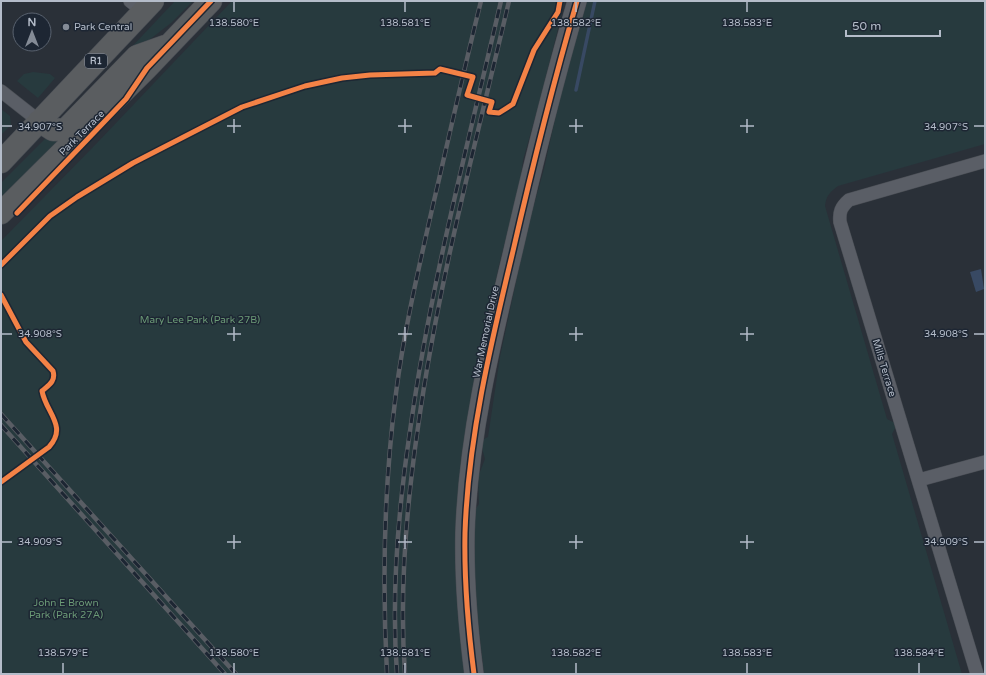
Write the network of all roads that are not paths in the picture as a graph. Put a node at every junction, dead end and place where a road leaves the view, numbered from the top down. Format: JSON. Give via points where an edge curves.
{"nodes":[{"id":1,"x":211,"y":1,"type":"edge"},
{"id":2,"x":577,"y":1,"type":"edge"},
{"id":3,"x":142,"y":4,"type":"edge"},
{"id":4,"x":170,"y":44,"type":"junction"},
{"id":5,"x":148,"y":68,"type":"junction"},
{"id":6,"x":1,"y":90,"type":"edge"},
{"id":7,"x":39,"y":122,"type":"junction"},
{"id":8,"x":1,"y":162,"type":"edge"},
{"id":9,"x":985,"y":162,"type":"edge"},
{"id":10,"x":1,"y":213,"type":"edge"},
{"id":11,"x":1,"y":230,"type":"edge"},
{"id":12,"x":985,"y":462,"type":"edge"},
{"id":13,"x":918,"y":480,"type":"junction"},
{"id":14,"x":474,"y":674,"type":"edge"},
{"id":15,"x":977,"y":674,"type":"edge"}],
"edges":[{"from":1,"to":4,"type":"highway","name":"Park Terrace"},
{"from":2,"to":14,"type":"street","name":"War Memorial Drive","via":[[523,205],[497,318],[477,423],[468,496],[465,566]]},
{"from":3,"to":7,"type":"highway","number":"R1"},
{"from":4,"to":5,"type":"highway","name":"Park Terrace"},
{"from":4,"to":7,"type":"highway","via":[[137,56],[66,128],[53,130]]},
{"from":5,"to":10,"type":"highway","name":"Park Terrace"},
{"from":5,"to":11,"type":"highway","via":[[126,99]]},
{"from":6,"to":7,"type":"street"},
{"from":7,"to":8,"type":"highway","number":"R1"},
{"from":9,"to":13,"type":"street","name":"Mills Terrace","via":[[849,200],[841,208],[840,222]]},
{"from":12,"to":13,"type":"street"},
{"from":13,"to":15,"type":"street","name":"Mills Terrace"}]}
